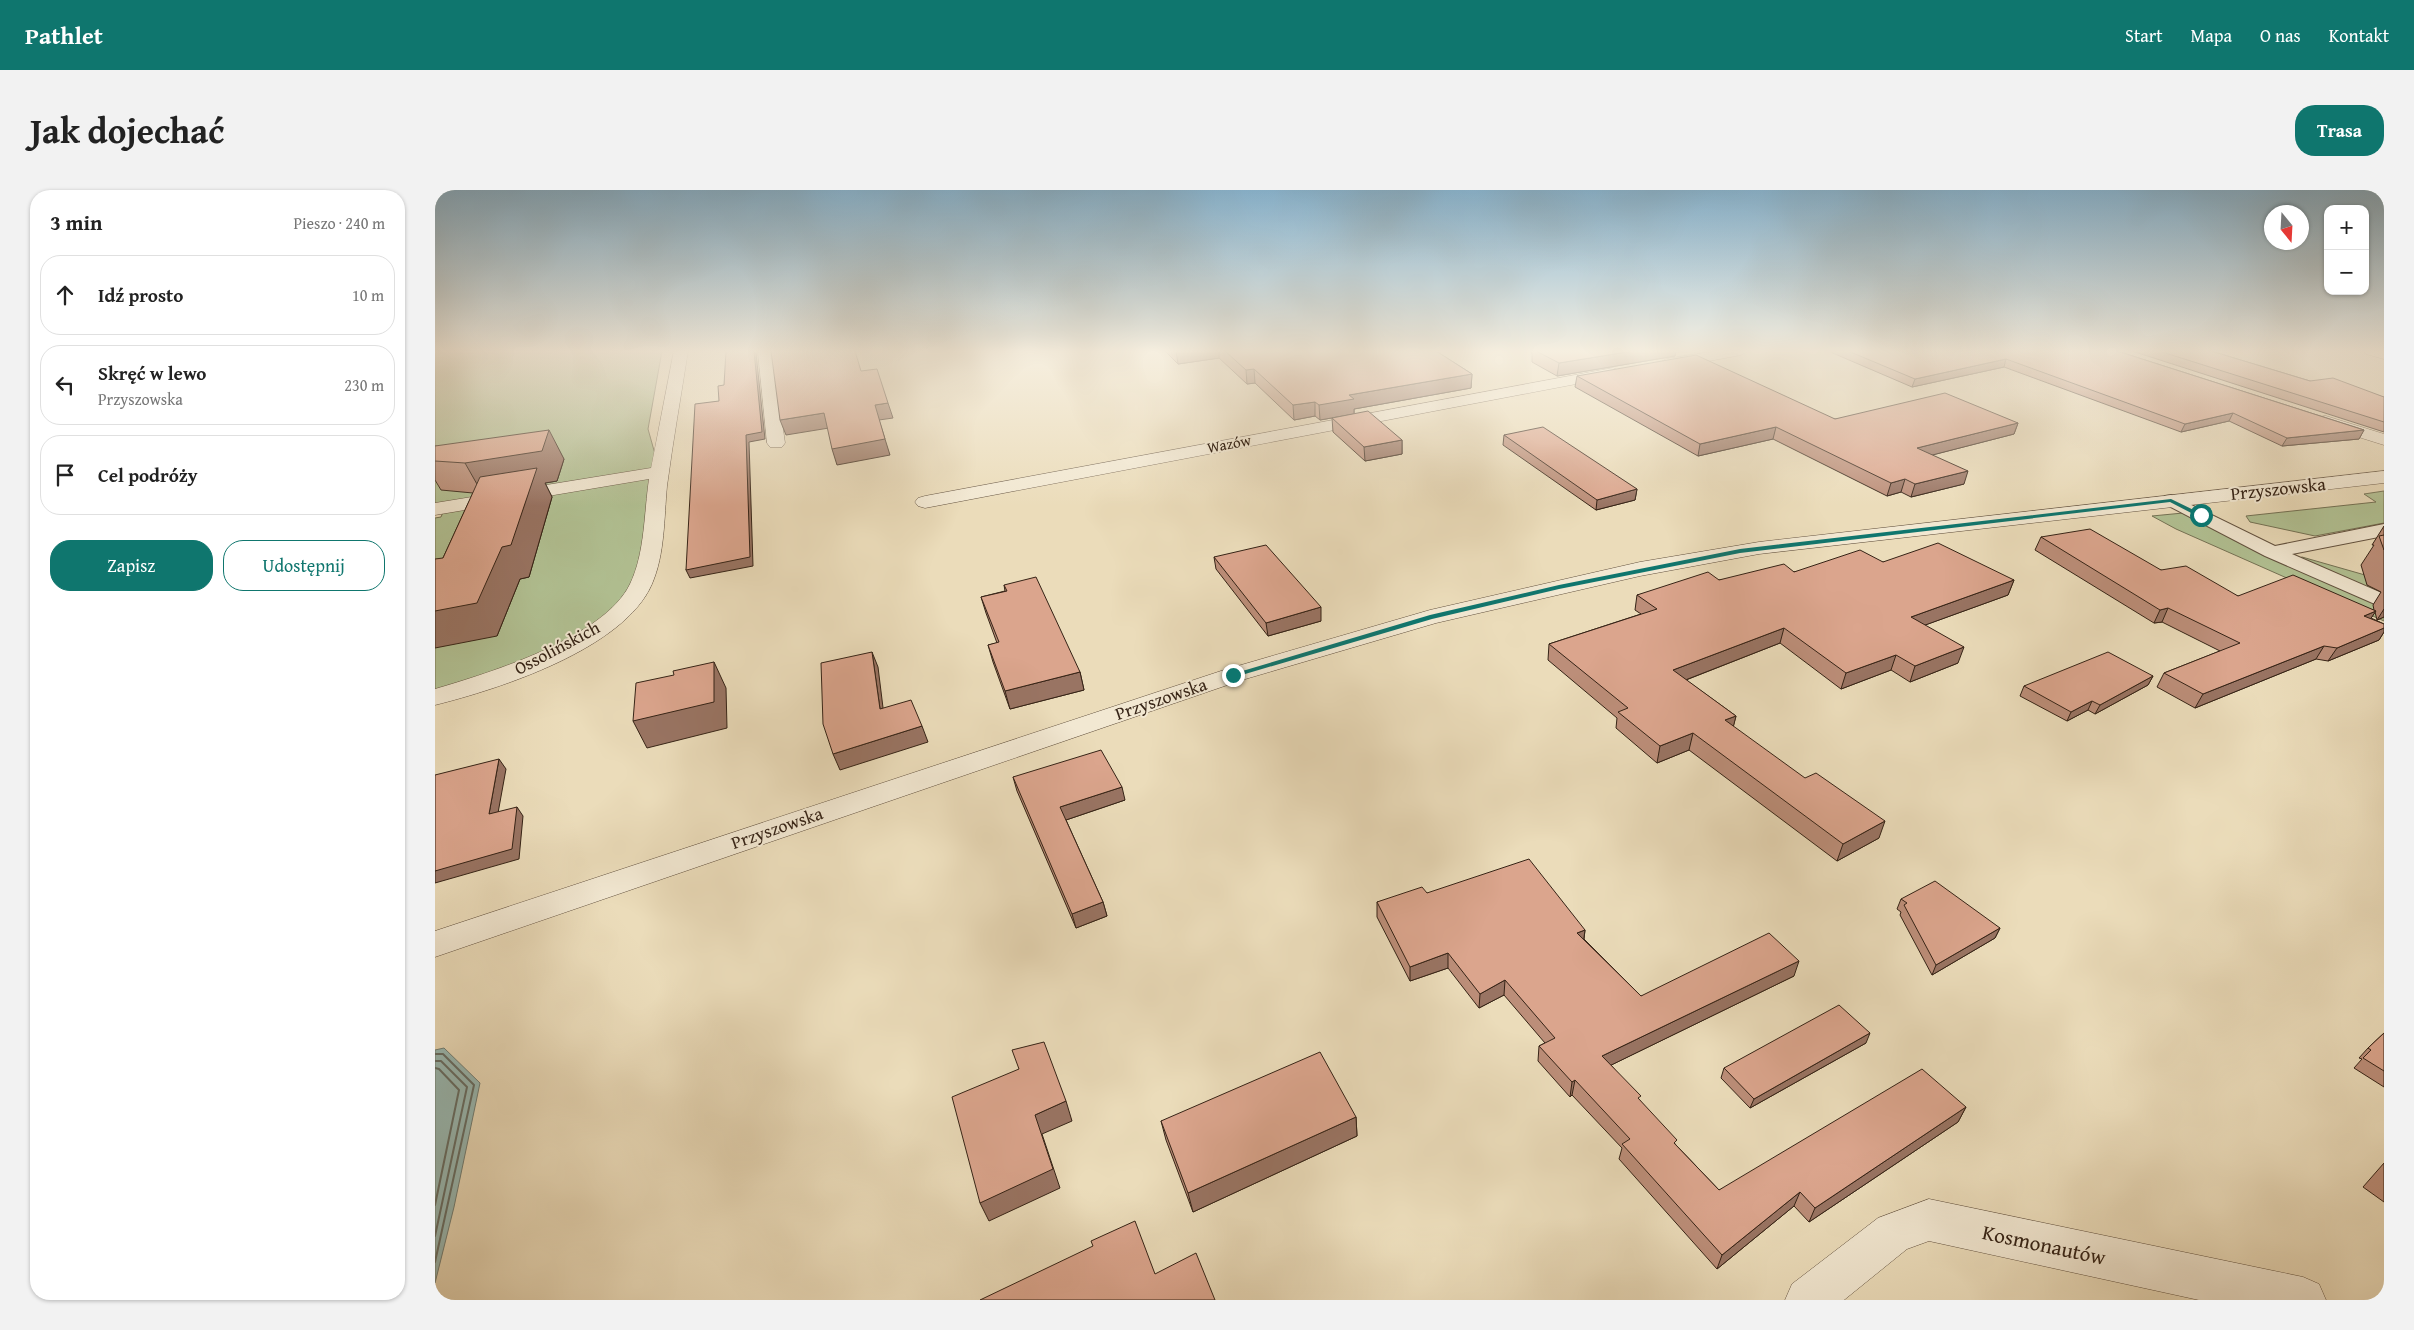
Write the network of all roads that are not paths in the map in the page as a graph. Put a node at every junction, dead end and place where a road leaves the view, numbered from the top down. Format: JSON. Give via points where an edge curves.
{"nodes":[{"id":1,"x":672,"y":403,"type":"edge"},
{"id":2,"x":771,"y":403,"type":"edge"},
{"id":3,"x":1456,"y":403,"type":"edge"},
{"id":4,"x":2311,"y":416,"type":"edge"},
{"id":5,"x":2384,"y":440,"type":"edge"},
{"id":6,"x":776,"y":443,"type":"dead end"},
{"id":7,"x":660,"y":472,"type":"junction"},
{"id":8,"x":2384,"y":477,"type":"edge"},
{"id":9,"x":2171,"y":500,"type":"junction"},
{"id":10,"x":925,"y":502,"type":"dead end"},
{"id":11,"x":440,"y":508,"type":"edge"},
{"id":12,"x":435,"y":528,"type":"edge"},
{"id":13,"x":2384,"y":530,"type":"edge"},
{"id":14,"x":2272,"y":552,"type":"junction"},
{"id":15,"x":2384,"y":602,"type":"edge"},
{"id":16,"x":435,"y":697,"type":"edge"},
{"id":17,"x":435,"y":944,"type":"edge"},
{"id":18,"x":1808,"y":1300,"type":"edge"},
{"id":19,"x":2303,"y":1300,"type":"edge"}],
"edges":[{"from":1,"to":7,"type":"street","name":"Ossolińskich"},
{"from":2,"to":6,"type":"street"},
{"from":3,"to":10,"type":"street","name":"Wazów"},
{"from":4,"to":5,"type":"street"},
{"from":7,"to":11,"type":"street"},
{"from":7,"to":16,"type":"street","name":"Ossolińskich","via":[[641,584],[626,605],[600,628],[551,655],[486,683]]},
{"from":8,"to":9,"type":"street","name":"Przyszowska"},
{"from":9,"to":14,"type":"street"},
{"from":9,"to":17,"type":"street","name":"Przyszowska","via":[[1740,551],[1559,587],[1430,618],[1233,675]]},
{"from":11,"to":12,"type":"street"},
{"from":13,"to":14,"type":"street"},
{"from":14,"to":15,"type":"street"},
{"from":18,"to":19,"type":"street","name":"Kosmonautów","via":[[1893,1233],[1929,1220]]}]}
